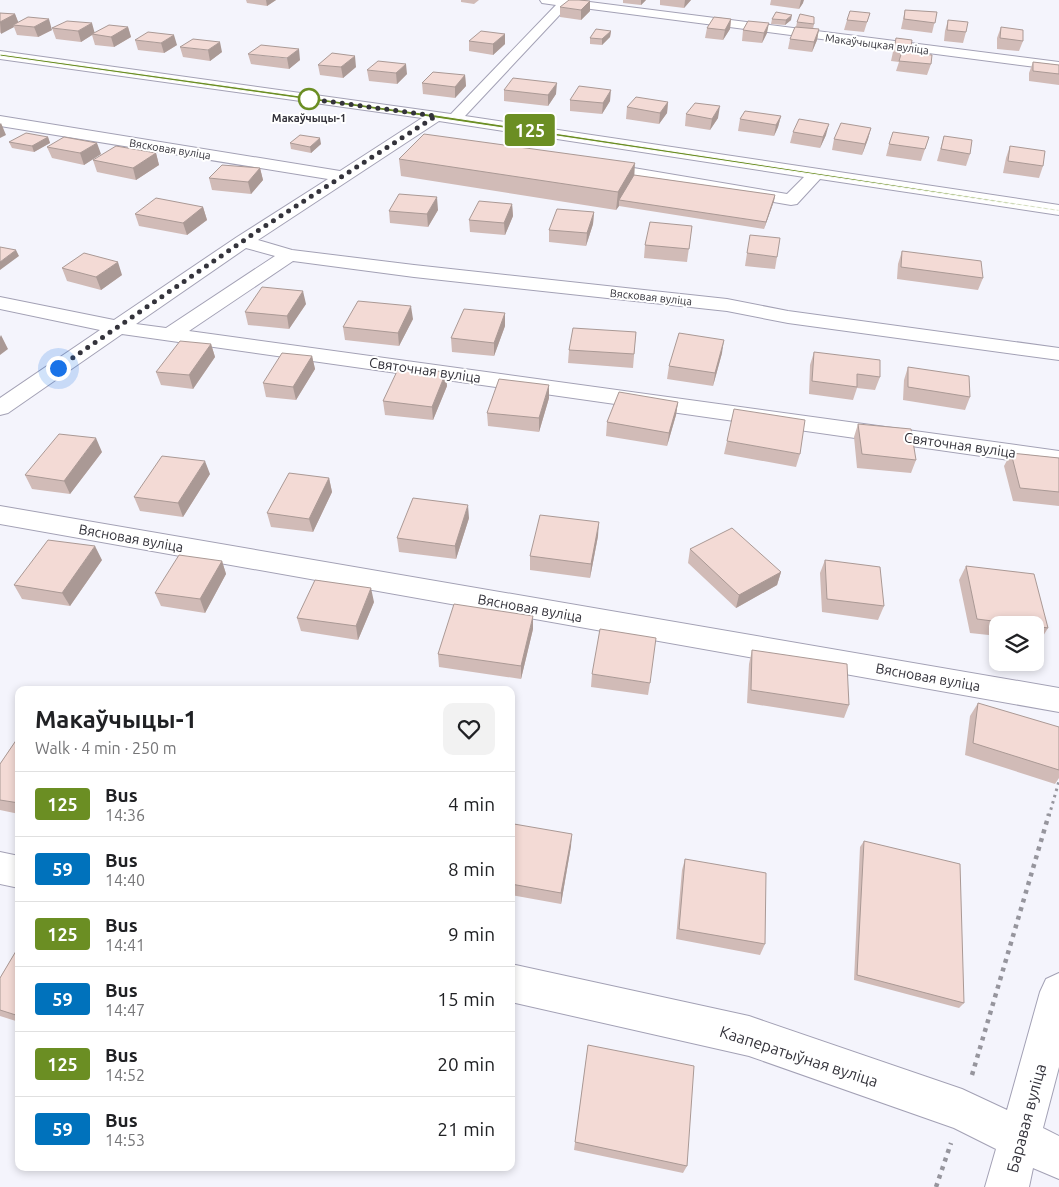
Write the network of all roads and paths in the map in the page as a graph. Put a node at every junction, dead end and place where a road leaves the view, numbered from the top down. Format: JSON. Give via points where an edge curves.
{"nodes":[{"id":1,"x":546,"y":0,"type":"edge"},
{"id":2,"x":566,"y":1,"type":"edge"},
{"id":3,"x":0,"y":55,"type":"edge"},
{"id":4,"x":1059,"y":66,"type":"edge"},
{"id":5,"x":445,"y":118,"type":"junction"},
{"id":6,"x":0,"y":121,"type":"edge"},
{"id":7,"x":474,"y":122,"type":"junction"},
{"id":8,"x":403,"y":137,"type":"junction"},
{"id":9,"x":464,"y":137,"type":"edge"},
{"id":10,"x":430,"y":141,"type":"edge"},
{"id":11,"x":585,"y":165,"type":"edge"},
{"id":12,"x":817,"y":174,"type":"junction"},
{"id":13,"x":341,"y":176,"type":"junction"},
{"id":14,"x":1059,"y":210,"type":"edge"},
{"id":15,"x":243,"y":241,"type":"junction"},
{"id":16,"x":290,"y":255,"type":"junction"},
{"id":17,"x":0,"y":303,"type":"edge"},
{"id":18,"x":117,"y":327,"type":"junction"},
{"id":19,"x":170,"y":334,"type":"junction"},
{"id":20,"x":1059,"y":354,"type":"edge"},
{"id":21,"x":0,"y":408,"type":"edge"},
{"id":22,"x":1059,"y":459,"type":"edge"},
{"id":23,"x":0,"y":515,"type":"edge"},
{"id":24,"x":1059,"y":700,"type":"edge"},
{"id":25,"x":1059,"y":781,"type":"edge"},
{"id":26,"x":0,"y":868,"type":"edge"},
{"id":27,"x":15,"y":871,"type":"edge"},
{"id":28,"x":515,"y":984,"type":"edge"},
{"id":29,"x":1059,"y":992,"type":"edge"},
{"id":30,"x":962,"y":1110,"type":"junction"},
{"id":31,"x":1021,"y":1138,"type":"junction"},
{"id":32,"x":1059,"y":1158,"type":"edge"},
{"id":33,"x":936,"y":1187,"type":"edge"},
{"id":34,"x":1007,"y":1187,"type":"edge"}],
"edges":[{"from":1,"to":2,"type":"street","name":"Макаўчыцкая вуліца"},
{"from":2,"to":4,"type":"street","name":"Макаўчыцкая вуліца","via":[[794,34]]},
{"from":2,"to":5,"type":"street"},
{"from":3,"to":5,"type":"street"},
{"from":5,"to":7,"type":"street"},
{"from":5,"to":8,"type":"street"},
{"from":6,"to":13,"type":"street","name":"Вясковая вуліца"},
{"from":7,"to":9,"type":"street"},
{"from":7,"to":12,"type":"street"},
{"from":8,"to":10,"type":"street"},
{"from":8,"to":13,"type":"street"},
{"from":11,"to":12,"type":"street","via":[[791,200]]},
{"from":12,"to":14,"type":"street"},
{"from":13,"to":15,"type":"street"},
{"from":15,"to":16,"type":"street","name":"Вясковая вуліца"},
{"from":15,"to":18,"type":"street"},
{"from":16,"to":19,"type":"street"},
{"from":16,"to":20,"type":"street","name":"Вясковая вуліца","via":[[727,305],[788,317]]},
{"from":17,"to":18,"type":"street","name":"Святочная вуліца"},
{"from":18,"to":19,"type":"street","name":"Святочная вуліца"},
{"from":18,"to":21,"type":"street"},
{"from":19,"to":22,"type":"street","name":"Святочная вуліца"},
{"from":23,"to":24,"type":"street","name":"Вясновая вуліца"},
{"from":25,"to":30,"type":"path"},
{"from":26,"to":27,"type":"street"},
{"from":28,"to":30,"type":"street","name":"Кааператыўная вуліца","via":[[749,1036]]},
{"from":29,"to":31,"type":"street","name":"Баравая вуліца"},
{"from":30,"to":31,"type":"street","name":"Кааператыўная вуліца"},
{"from":30,"to":33,"type":"path"},
{"from":31,"to":32,"type":"street","name":"Кааператыўная вуліца"},
{"from":31,"to":34,"type":"street","name":"Баравая вуліца"}]}
